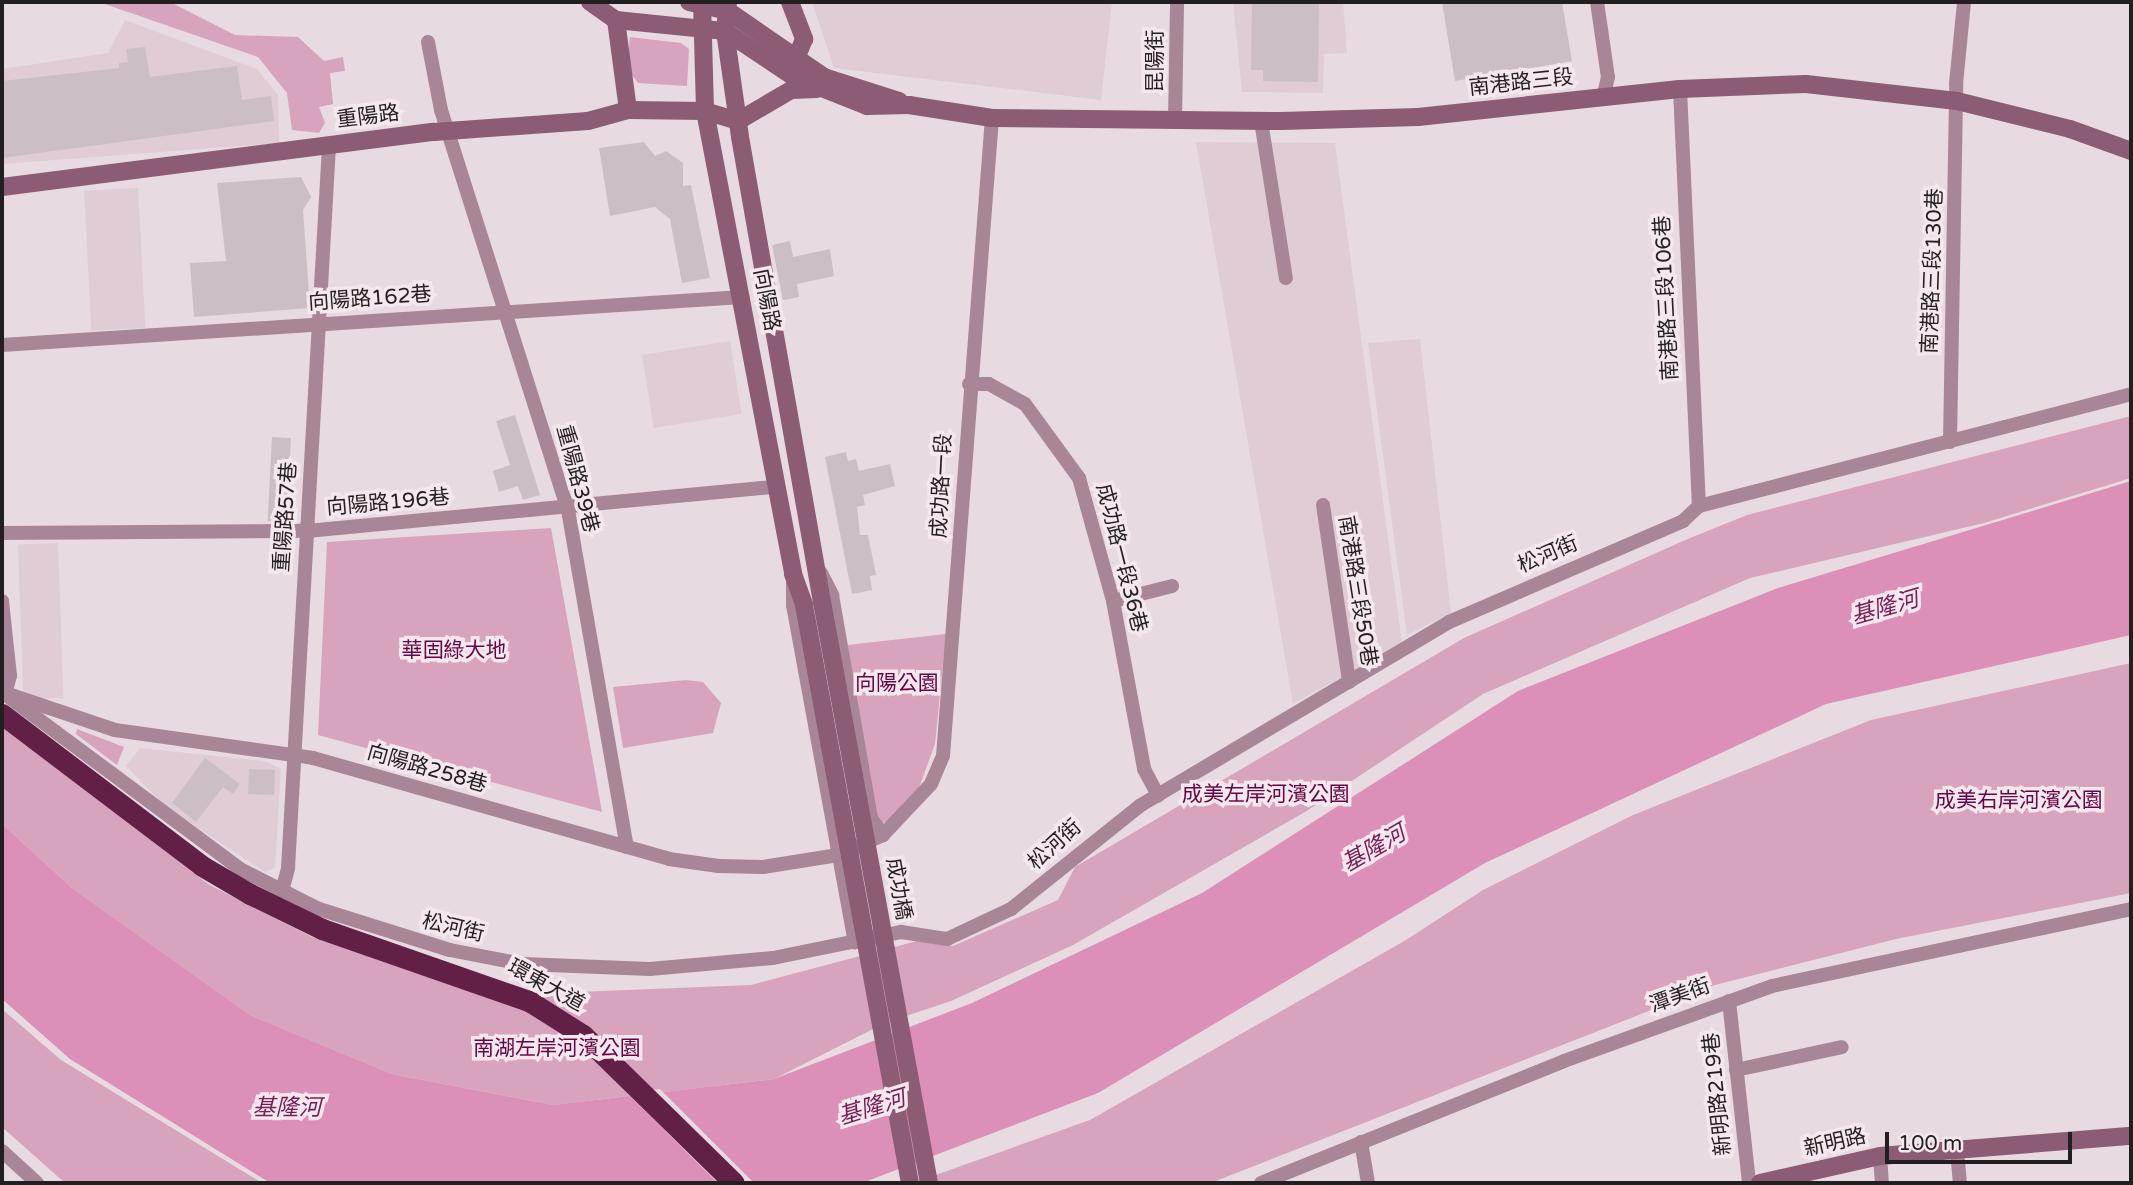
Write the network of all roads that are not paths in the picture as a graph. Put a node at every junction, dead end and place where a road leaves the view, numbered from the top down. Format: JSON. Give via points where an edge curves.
{"nodes":[{"id":1,"x":590,"y":2,"type":"edge"},
{"id":2,"x":698,"y":2,"type":"edge"},
{"id":3,"x":790,"y":2,"type":"edge"},
{"id":4,"x":1177,"y":2,"type":"edge"},
{"id":5,"x":1597,"y":2,"type":"edge"},
{"id":6,"x":1964,"y":2,"type":"edge"},
{"id":7,"x":728,"y":6,"type":"edge"},
{"id":8,"x":615,"y":20,"type":"junction"},
{"id":9,"x":699,"y":28,"type":"junction"},
{"id":10,"x":725,"y":30,"type":"junction"},
{"id":11,"x":428,"y":42,"type":"dead end"},
{"id":12,"x":798,"y":54,"type":"junction"},
{"id":13,"x":821,"y":89,"type":"junction"},
{"id":14,"x":1680,"y":89,"type":"junction"},
{"id":15,"x":1603,"y":98,"type":"junction"},
{"id":16,"x":1957,"y":101,"type":"junction"},
{"id":17,"x":909,"y":105,"type":"junction"},
{"id":18,"x":628,"y":110,"type":"junction"},
{"id":19,"x":705,"y":111,"type":"junction"},
{"id":20,"x":992,"y":118,"type":"junction"},
{"id":21,"x":1175,"y":120,"type":"junction"},
{"id":22,"x":738,"y":121,"type":"junction"},
{"id":23,"x":1261,"y":121,"type":"junction"},
{"id":24,"x":449,"y":131,"type":"junction"},
{"id":25,"x":329,"y":145,"type":"junction"},
{"id":26,"x":2131,"y":151,"type":"edge"},
{"id":27,"x":2,"y":187,"type":"edge"},
{"id":28,"x":1286,"y":278,"type":"dead end"},
{"id":29,"x":742,"y":297,"type":"junction"},
{"id":30,"x":505,"y":311,"type":"junction"},
{"id":31,"x":318,"y":324,"type":"junction"},
{"id":32,"x":2,"y":345,"type":"edge"},
{"id":33,"x":969,"y":384,"type":"junction"},
{"id":34,"x":2131,"y":394,"type":"edge"},
{"id":35,"x":1950,"y":442,"type":"junction"},
{"id":36,"x":776,"y":487,"type":"junction"},
{"id":37,"x":1323,"y":505,"type":"dead end"},
{"id":38,"x":1699,"y":506,"type":"junction"},
{"id":39,"x":568,"y":510,"type":"junction"},
{"id":40,"x":307,"y":531,"type":"junction"},
{"id":41,"x":2,"y":533,"type":"edge"},
{"id":42,"x":821,"y":572,"type":"junction"},
{"id":43,"x":793,"y":575,"type":"junction"},
{"id":44,"x":1172,"y":586,"type":"dead end"},
{"id":45,"x":2,"y":601,"type":"edge"},
{"id":46,"x":1113,"y":601,"type":"junction"},
{"id":47,"x":813,"y":604,"type":"junction"},
{"id":48,"x":1349,"y":682,"type":"junction"},
{"id":49,"x":2,"y":703,"type":"edge"},
{"id":50,"x":290,"y":754,"type":"junction"},
{"id":51,"x":1157,"y":795,"type":"junction"},
{"id":52,"x":883,"y":835,"type":"junction"},
{"id":53,"x":627,"y":847,"type":"junction"},
{"id":54,"x":838,"y":855,"type":"junction"},
{"id":55,"x":282,"y":891,"type":"junction"},
{"id":56,"x":2131,"y":909,"type":"edge"},
{"id":57,"x":855,"y":942,"type":"junction"},
{"id":58,"x":1729,"y":1001,"type":"junction"},
{"id":59,"x":1842,"y":1047,"type":"dead end"},
{"id":60,"x":1736,"y":1070,"type":"junction"},
{"id":61,"x":2131,"y":1136,"type":"edge"},
{"id":62,"x":1361,"y":1142,"type":"junction"},
{"id":63,"x":1957,"y":1150,"type":"junction"},
{"id":64,"x":2,"y":1151,"type":"edge"},
{"id":65,"x":1880,"y":1156,"type":"junction"},
{"id":66,"x":37,"y":1183,"type":"edge"},
{"id":67,"x":735,"y":1183,"type":"edge"},
{"id":68,"x":910,"y":1183,"type":"edge"},
{"id":69,"x":929,"y":1183,"type":"edge"},
{"id":70,"x":1261,"y":1183,"type":"edge"},
{"id":71,"x":1368,"y":1183,"type":"edge"},
{"id":72,"x":1749,"y":1183,"type":"edge"},
{"id":73,"x":1760,"y":1183,"type":"edge"},
{"id":74,"x":1882,"y":1183,"type":"edge"},
{"id":75,"x":1960,"y":1183,"type":"edge"}],
"edges":[{"from":1,"to":8,"type":"main road"},
{"from":2,"to":7,"type":"main road"},
{"from":2,"to":9,"type":"main road","name":"向陽路"},
{"from":3,"to":12,"type":"main road","via":[[804,39]]},
{"from":4,"to":21,"type":"street","name":"昆陽街"},
{"from":5,"to":15,"type":"street","via":[[1608,77]]},
{"from":6,"to":16,"type":"street","name":"南港路三段130巷"},
{"from":7,"to":10,"type":"main road","name":"向陽路"},
{"from":7,"to":12,"type":"main road"},
{"from":8,"to":9,"type":"main road"},
{"from":8,"to":18,"type":"main road"},
{"from":9,"to":10,"type":"main road"},
{"from":9,"to":19,"type":"main road","name":"向陽路"},
{"from":10,"to":13,"type":"main road"},
{"from":10,"to":22,"type":"main road","name":"向陽路"},
{"from":11,"to":24,"type":"street","name":"重陽路39巷"},
{"from":12,"to":17,"type":"main road","via":[[824,77]]},
{"from":13,"to":17,"type":"main road","via":[[867,106]]},
{"from":13,"to":22,"type":"main road","via":[[791,90]]},
{"from":14,"to":15,"type":"main road","name":"南港路三段"},
{"from":14,"to":16,"type":"main road","name":"南港路三段","via":[[1806,84]]},
{"from":14,"to":38,"type":"street","name":"南港路三段106巷"},
{"from":15,"to":23,"type":"main road","name":"南港路三段","via":[[1418,117]]},
{"from":16,"to":26,"type":"main road","name":"南港路三段","via":[[2070,129]]},
{"from":16,"to":35,"type":"street","name":"南港路三段130巷"},
{"from":17,"to":20,"type":"main road","name":"南港路三段"},
{"from":18,"to":19,"type":"main road","name":"重陽路"},
{"from":18,"to":24,"type":"main road","name":"重陽路","via":[[588,121]]},
{"from":19,"to":22,"type":"main road","name":"重陽路"},
{"from":19,"to":29,"type":"main road","name":"向陽路"},
{"from":20,"to":21,"type":"main road","name":"南港路三段"},
{"from":20,"to":33,"type":"street","name":"成功路一段"},
{"from":21,"to":23,"type":"main road","name":"南港路三段"},
{"from":22,"to":42,"type":"main road","name":"向陽路"},
{"from":23,"to":28,"type":"street"},
{"from":24,"to":25,"type":"main road","name":"重陽路"},
{"from":24,"to":30,"type":"street","name":"重陽路39巷"},
{"from":25,"to":27,"type":"main road","name":"重陽路"},
{"from":25,"to":31,"type":"street","name":"重陽路57巷"},
{"from":29,"to":30,"type":"street","name":"向陽路162巷"},
{"from":29,"to":36,"type":"main road","name":"向陽路"},
{"from":30,"to":31,"type":"street","name":"向陽路162巷"},
{"from":30,"to":39,"type":"street","name":"重陽路39巷"},
{"from":31,"to":32,"type":"street","name":"向陽路162巷"},
{"from":31,"to":40,"type":"street","name":"重陽路57巷"},
{"from":33,"to":46,"type":"street","name":"成功路一段36巷","via":[[989,384],[1025,404],[1062,452],[1090,508]]},
{"from":33,"to":52,"type":"street","name":"成功路一段","via":[[943,756],[931,784]]},
{"from":34,"to":35,"type":"street","name":"松河街"},
{"from":35,"to":38,"type":"street","name":"松河街"},
{"from":36,"to":39,"type":"street","name":"向陽路196巷"},
{"from":36,"to":43,"type":"main road","name":"向陽路"},
{"from":37,"to":48,"type":"street","name":"南港路三段50巷"},
{"from":38,"to":48,"type":"street","name":"松河街","via":[[1683,521],[1460,616]]},
{"from":39,"to":40,"type":"street","name":"向陽路196巷"},
{"from":39,"to":53,"type":"street","name":"重陽路39巷"},
{"from":40,"to":41,"type":"street","name":"向陽路196巷"},
{"from":40,"to":50,"type":"street","name":"重陽路57巷"},
{"from":42,"to":47,"type":"main road","name":"向陽路"},
{"from":42,"to":52,"type":"street","via":[[832,596],[871,818]]},
{"from":43,"to":47,"type":"main road","name":"向陽路"},
{"from":43,"to":54,"type":"street","via":[[793,605]]},
{"from":44,"to":46,"type":"street"},
{"from":45,"to":49,"type":"street","via":[[10,676]]},
{"from":46,"to":51,"type":"street","name":"成功路一段36巷","via":[[1144,769]]},
{"from":47,"to":68,"type":"main road","name":"成功橋","bridge":true},
{"from":47,"to":69,"type":"main road","name":"成功橋","bridge":true},
{"from":48,"to":51,"type":"street","name":"松河街"},
{"from":49,"to":50,"type":"street","name":"向陽路258巷","via":[[150,738]]},
{"from":49,"to":55,"type":"street","name":"松河街","via":[[186,834]]},
{"from":49,"to":67,"type":"highway","name":"環東大道","via":[[202,866],[250,894],[322,929],[494,984],[583,1035]]},
{"from":50,"to":53,"type":"street","name":"向陽路258巷"},
{"from":50,"to":55,"type":"street","name":"重陽路57巷","via":[[288,868]]},
{"from":51,"to":57,"type":"street","name":"松河街","via":[[1097,835],[1011,909],[968,932],[947,939],[901,932]]},
{"from":52,"to":54,"type":"street","name":"向陽路258巷"},
{"from":53,"to":54,"type":"street","name":"向陽路258巷","via":[[730,866],[763,867]]},
{"from":54,"to":57,"type":"street"},
{"from":55,"to":57,"type":"street","name":"松河街","via":[[390,934],[523,964],[650,970],[709,966]]},
{"from":56,"to":58,"type":"street","name":"潭美街","via":[[1928,948]]},
{"from":58,"to":60,"type":"street","name":"新明路219巷"},
{"from":58,"to":62,"type":"street","name":"潭美街"},
{"from":59,"to":60,"type":"street"},
{"from":60,"to":72,"type":"street","name":"新明路219巷"},
{"from":61,"to":63,"type":"main road","name":"新明路"},
{"from":62,"to":70,"type":"street","name":"潭美街"},
{"from":62,"to":71,"type":"street"},
{"from":63,"to":65,"type":"main road","name":"新明路"},
{"from":63,"to":75,"type":"street"},
{"from":64,"to":66,"type":"street"},
{"from":65,"to":73,"type":"main road","name":"新明路"},
{"from":65,"to":74,"type":"street"}]}
